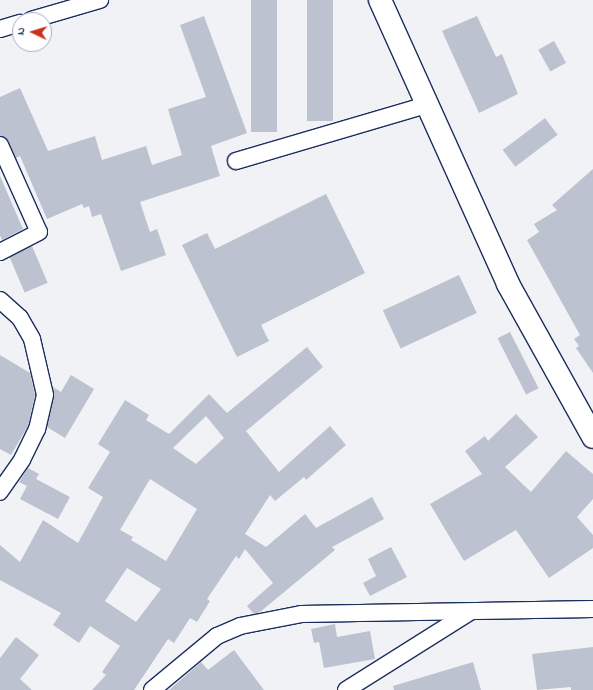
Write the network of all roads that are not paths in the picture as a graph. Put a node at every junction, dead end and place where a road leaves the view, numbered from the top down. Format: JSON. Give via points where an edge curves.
{"nodes":[{"id":1,"x":100,"y":0,"type":"edge"},
{"id":2,"x":380,"y":0,"type":"edge"},
{"id":3,"x":52,"y":14,"type":"edge"},
{"id":4,"x":12,"y":25,"type":"edge"},
{"id":5,"x":0,"y":29,"type":"edge"},
{"id":6,"x":426,"y":105,"type":"junction"},
{"id":7,"x":0,"y":145,"type":"edge"},
{"id":8,"x":236,"y":161,"type":"dead end"},
{"id":9,"x":0,"y":252,"type":"edge"},
{"id":10,"x":0,"y":300,"type":"edge"},
{"id":11,"x":593,"y":438,"type":"edge"},
{"id":12,"x":0,"y":492,"type":"edge"},
{"id":13,"x":593,"y":609,"type":"edge"},
{"id":14,"x":470,"y":612,"type":"junction"},
{"id":15,"x":152,"y":690,"type":"edge"},
{"id":16,"x":346,"y":690,"type":"edge"}],
"edges":[{"from":1,"to":3,"type":"street"},
{"from":2,"to":6,"type":"main road"},
{"from":4,"to":5,"type":"street"},
{"from":6,"to":8,"type":"street"},
{"from":6,"to":11,"type":"main road","via":[[508,284]]},
{"from":7,"to":9,"type":"street","via":[[39,232]]},
{"from":10,"to":12,"type":"street","via":[[20,318],[32,339],[45,395],[37,429],[22,460]]},
{"from":13,"to":14,"type":"street"},
{"from":14,"to":15,"type":"street","via":[[384,611],[301,614],[240,626],[217,636]]},
{"from":14,"to":16,"type":"street"}]}
